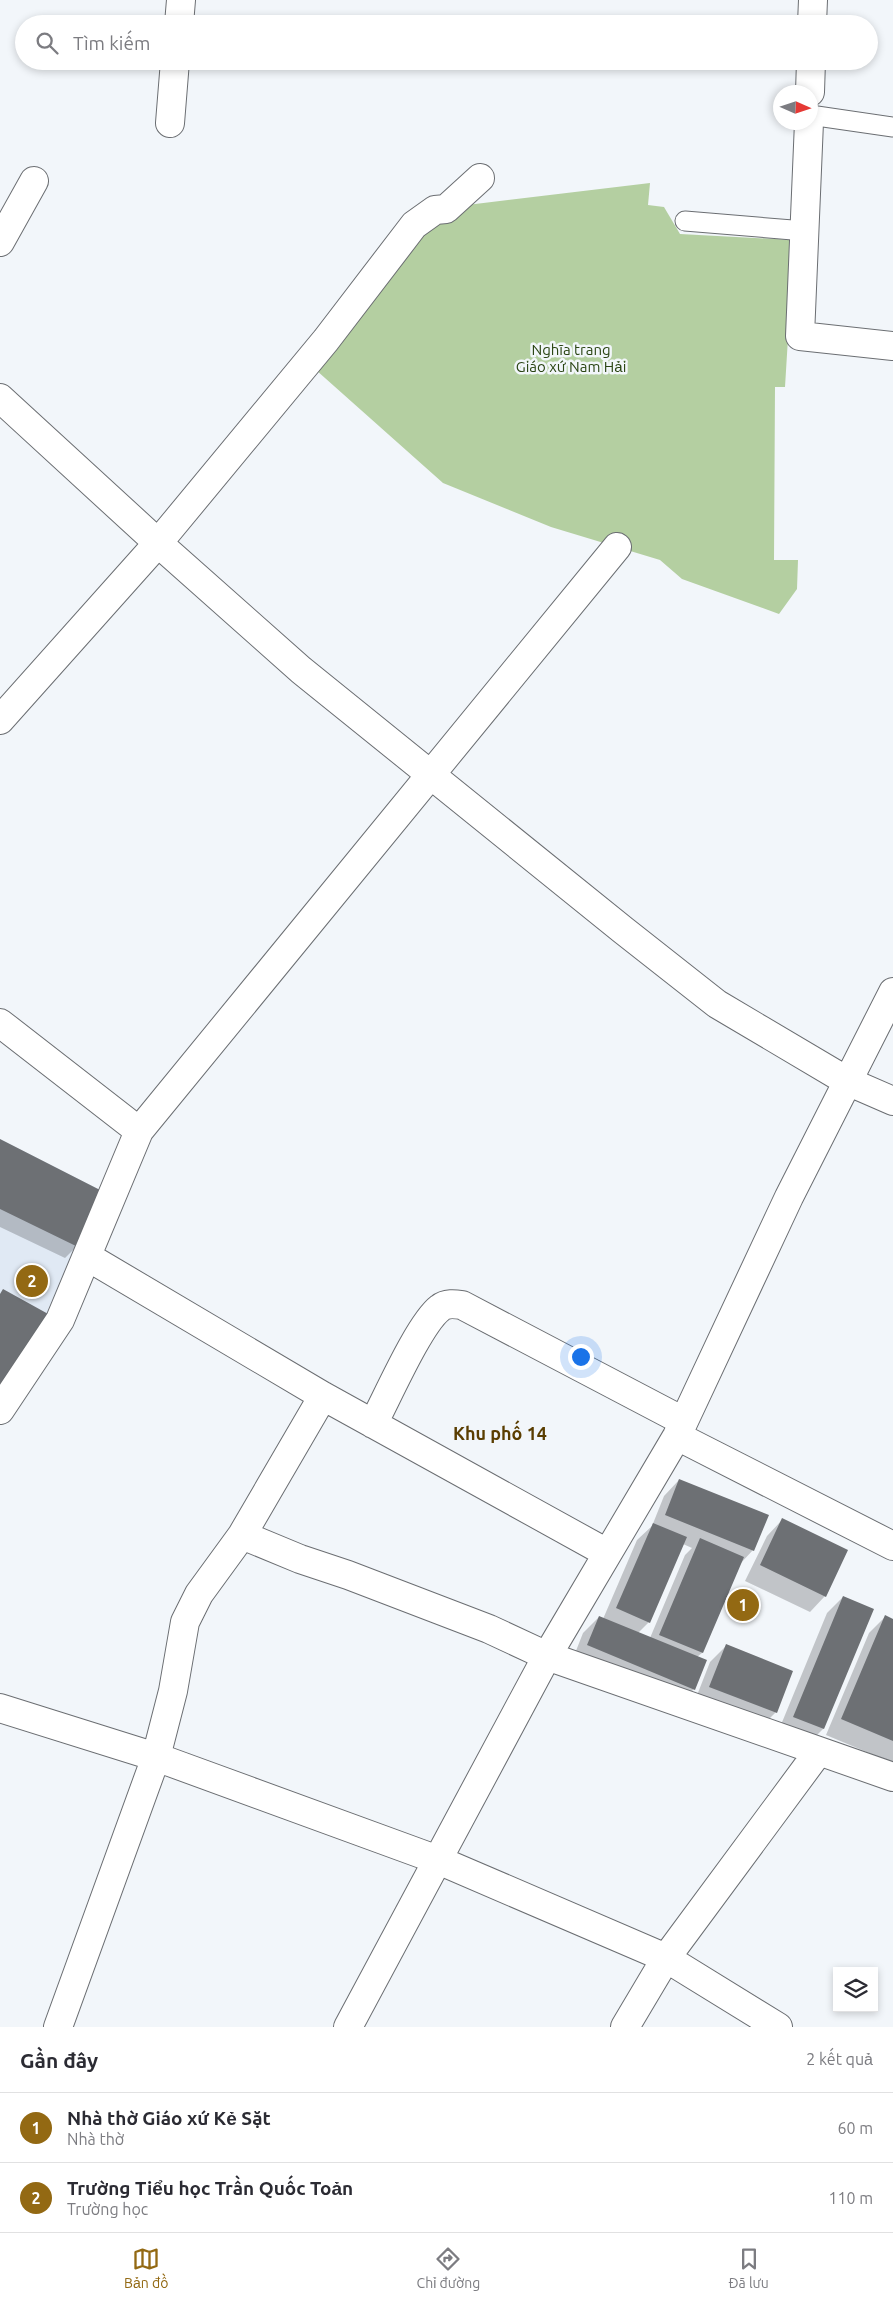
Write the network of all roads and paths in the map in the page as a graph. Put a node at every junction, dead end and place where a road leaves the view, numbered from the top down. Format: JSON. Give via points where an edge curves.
{"nodes":[{"id":1,"x":181,"y":0,"type":"edge"},
{"id":2,"x":813,"y":0,"type":"edge"},
{"id":3,"x":180,"y":15,"type":"edge"},
{"id":4,"x":812,"y":15,"type":"edge"},
{"id":5,"x":174,"y":70,"type":"edge"},
{"id":6,"x":811,"y":70,"type":"edge"},
{"id":7,"x":810,"y":85,"type":"edge"},
{"id":8,"x":818,"y":116,"type":"edge"},
{"id":9,"x":170,"y":123,"type":"dead end"},
{"id":10,"x":893,"y":127,"type":"edge"},
{"id":11,"x":809,"y":130,"type":"edge"},
{"id":12,"x":480,"y":178,"type":"dead end"},
{"id":13,"x":34,"y":181,"type":"dead end"},
{"id":14,"x":685,"y":221,"type":"dead end"},
{"id":15,"x":805,"y":231,"type":"junction"},
{"id":16,"x":0,"y":242,"type":"edge"},
{"id":17,"x":893,"y":346,"type":"edge"},
{"id":18,"x":0,"y":398,"type":"edge"},
{"id":19,"x":158,"y":543,"type":"junction"},
{"id":20,"x":617,"y":547,"type":"dead end"},
{"id":21,"x":0,"y":720,"type":"edge"},
{"id":22,"x":430,"y":774,"type":"junction"},
{"id":23,"x":893,"y":992,"type":"edge"},
{"id":24,"x":0,"y":1023,"type":"edge"},
{"id":25,"x":848,"y":1081,"type":"junction"},
{"id":26,"x":893,"y":1101,"type":"edge"},
{"id":27,"x":139,"y":1131,"type":"junction"},
{"id":28,"x":88,"y":1257,"type":"junction"},
{"id":29,"x":323,"y":1396,"type":"junction"},
{"id":30,"x":0,"y":1410,"type":"edge"},
{"id":31,"x":373,"y":1424,"type":"junction"},
{"id":32,"x":680,"y":1428,"type":"junction"},
{"id":33,"x":242,"y":1535,"type":"junction"},
{"id":34,"x":893,"y":1546,"type":"edge"},
{"id":35,"x":607,"y":1552,"type":"junction"},
{"id":36,"x":547,"y":1656,"type":"junction"},
{"id":37,"x":0,"y":1708,"type":"edge"},
{"id":38,"x":819,"y":1751,"type":"junction"},
{"id":39,"x":156,"y":1757,"type":"junction"},
{"id":40,"x":893,"y":1777,"type":"edge"},
{"id":41,"x":438,"y":1860,"type":"junction"},
{"id":42,"x":666,"y":1958,"type":"junction"},
{"id":43,"x":58,"y":2027,"type":"edge"},
{"id":44,"x":348,"y":2027,"type":"edge"},
{"id":45,"x":625,"y":2027,"type":"edge"},
{"id":46,"x":778,"y":2027,"type":"edge"}],
"edges":[{"from":1,"to":3,"type":"street"},
{"from":2,"to":4,"type":"street"},
{"from":5,"to":9,"type":"street"},
{"from":6,"to":7,"type":"street"},
{"from":8,"to":10,"type":"lane"},
{"from":11,"to":15,"type":"street"},
{"from":12,"to":19,"type":"street","via":[[446,209],[435,210],[414,225],[326,340]]},
{"from":13,"to":16,"type":"street"},
{"from":14,"to":15,"type":"lane"},
{"from":15,"to":17,"type":"street","via":[[800,336]]},
{"from":18,"to":19,"type":"street"},
{"from":19,"to":21,"type":"street"},
{"from":19,"to":22,"type":"street","via":[[301,670]]},
{"from":20,"to":22,"type":"street"},
{"from":22,"to":25,"type":"street","via":[[717,1004]]},
{"from":22,"to":27,"type":"street"},
{"from":23,"to":25,"type":"street"},
{"from":24,"to":27,"type":"street"},
{"from":25,"to":26,"type":"street"},
{"from":25,"to":32,"type":"street","via":[[789,1197]]},
{"from":27,"to":28,"type":"street"},
{"from":28,"to":29,"type":"street"},
{"from":28,"to":30,"type":"street","via":[[60,1320]]},
{"from":29,"to":31,"type":"street"},
{"from":29,"to":33,"type":"street"},
{"from":31,"to":32,"type":"street","via":[[426,1322],[441,1307],[450,1304],[462,1305]]},
{"from":31,"to":35,"type":"street"},
{"from":32,"to":34,"type":"street"},
{"from":32,"to":35,"type":"street"},
{"from":33,"to":36,"type":"street","via":[[300,1560],[489,1629]]},
{"from":33,"to":39,"type":"street","via":[[199,1594],[185,1622],[173,1691]]},
{"from":35,"to":36,"type":"street"},
{"from":36,"to":38,"type":"street"},
{"from":36,"to":41,"type":"street"},
{"from":37,"to":39,"type":"street"},
{"from":38,"to":40,"type":"street"},
{"from":38,"to":42,"type":"street"},
{"from":39,"to":41,"type":"street"},
{"from":39,"to":43,"type":"street"},
{"from":41,"to":42,"type":"street"},
{"from":41,"to":44,"type":"street"},
{"from":42,"to":45,"type":"street"},
{"from":42,"to":46,"type":"street"}]}
